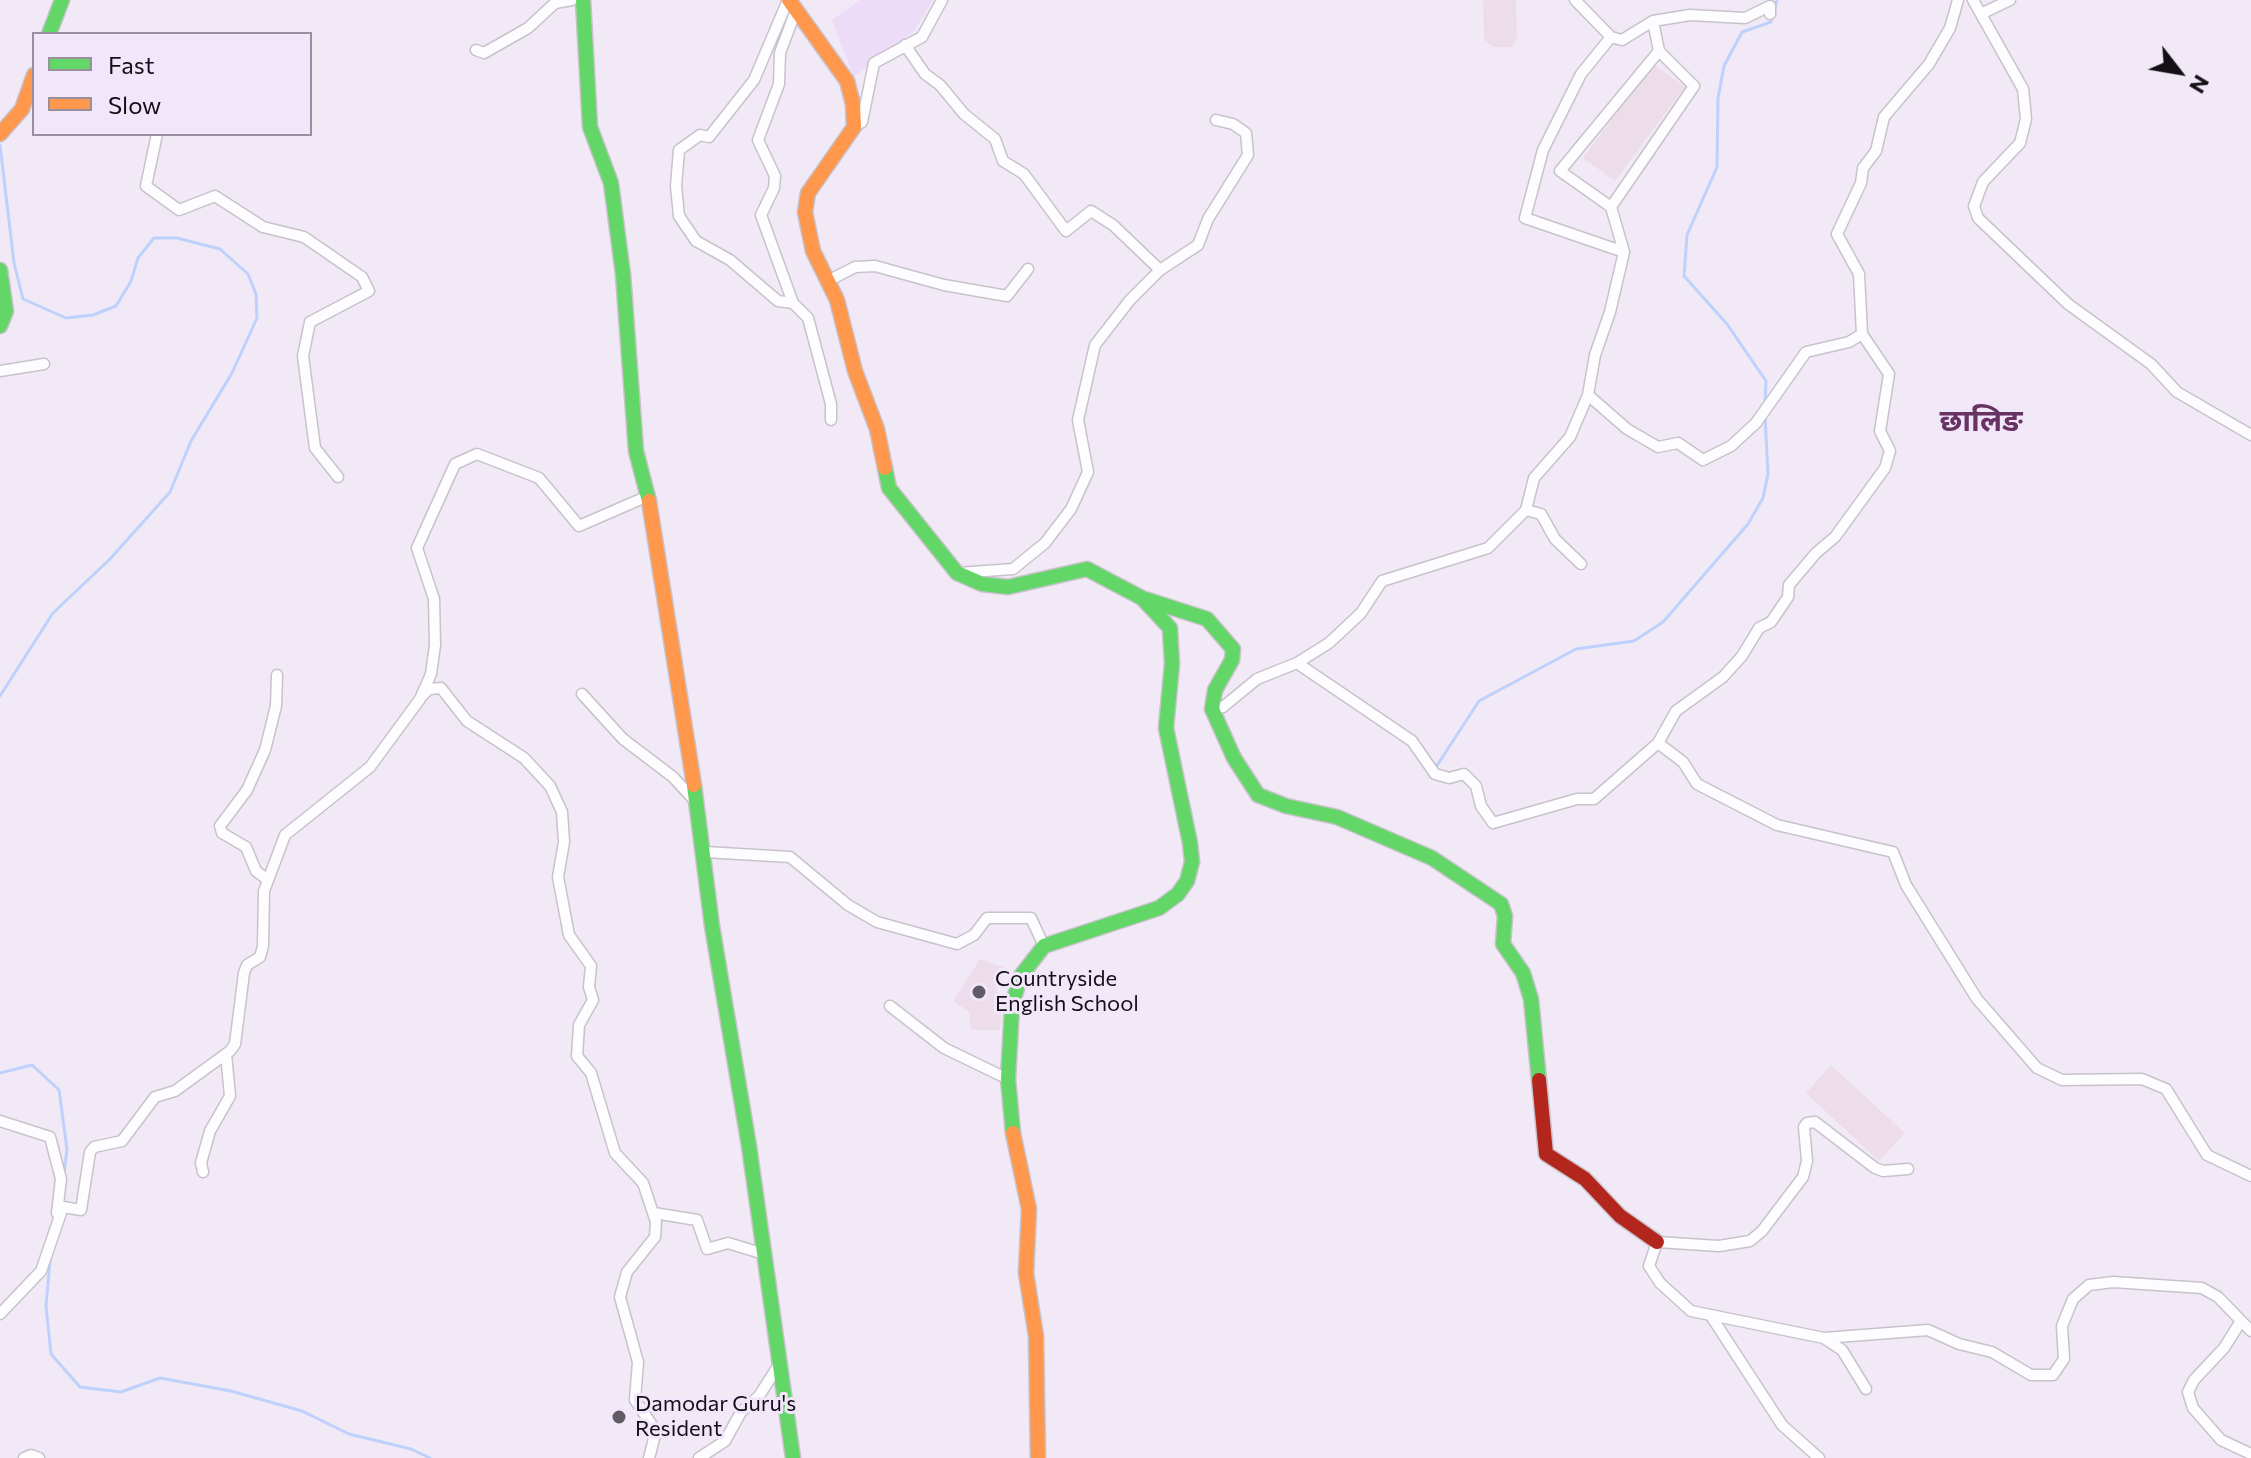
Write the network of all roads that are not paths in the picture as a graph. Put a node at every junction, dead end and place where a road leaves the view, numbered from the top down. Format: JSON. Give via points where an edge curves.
{"nodes":[{"id":1,"x":62,"y":0,"type":"edge"},
{"id":2,"x":572,"y":0,"type":"edge"},
{"id":3,"x":583,"y":0,"type":"edge"},
{"id":4,"x":942,"y":0,"type":"edge"},
{"id":5,"x":1575,"y":0,"type":"edge"},
{"id":6,"x":1958,"y":0,"type":"edge"},
{"id":7,"x":1973,"y":0,"type":"edge"},
{"id":8,"x":2010,"y":0,"type":"edge"},
{"id":9,"x":791,"y":3,"type":"edge"},
{"id":10,"x":1983,"y":13,"type":"junction"},
{"id":11,"x":1770,"y":14,"type":"dead end"},
{"id":12,"x":1653,"y":21,"type":"junction"},
{"id":13,"x":50,"y":32,"type":"edge"},
{"id":14,"x":1611,"y":37,"type":"junction"},
{"id":15,"x":905,"y":45,"type":"junction"},
{"id":16,"x":476,"y":50,"type":"dead end"},
{"id":17,"x":1659,"y":51,"type":"junction"},
{"id":18,"x":32,"y":81,"type":"edge"},
{"id":19,"x":1216,"y":120,"type":"dead end"},
{"id":20,"x":854,"y":127,"type":"junction"},
{"id":21,"x":0,"y":134,"type":"edge"},
{"id":22,"x":157,"y":136,"type":"edge"},
{"id":23,"x":1611,"y":207,"type":"junction"},
{"id":24,"x":1624,"y":252,"type":"junction"},
{"id":25,"x":1028,"y":269,"type":"dead end"},
{"id":26,"x":0,"y":270,"type":"edge"},
{"id":27,"x":1160,"y":270,"type":"junction"},
{"id":28,"x":828,"y":281,"type":"junction"},
{"id":29,"x":793,"y":303,"type":"junction"},
{"id":30,"x":0,"y":326,"type":"edge"},
{"id":31,"x":1862,"y":334,"type":"junction"},
{"id":32,"x":44,"y":364,"type":"dead end"},
{"id":33,"x":0,"y":371,"type":"edge"},
{"id":34,"x":1588,"y":395,"type":"junction"},
{"id":35,"x":831,"y":420,"type":"dead end"},
{"id":36,"x":2251,"y":435,"type":"edge"},
{"id":37,"x":338,"y":477,"type":"dead end"},
{"id":38,"x":648,"y":496,"type":"junction"},
{"id":39,"x":1526,"y":510,"type":"junction"},
{"id":40,"x":1581,"y":564,"type":"dead end"},
{"id":41,"x":957,"y":573,"type":"junction"},
{"id":42,"x":1142,"y":598,"type":"junction"},
{"id":43,"x":1297,"y":663,"type":"junction"},
{"id":44,"x":277,"y":675,"type":"dead end"},
{"id":45,"x":582,"y":694,"type":"dead end"},
{"id":46,"x":420,"y":699,"type":"junction"},
{"id":47,"x":1212,"y":709,"type":"junction"},
{"id":48,"x":1658,"y":743,"type":"junction"},
{"id":49,"x":698,"y":805,"type":"junction"},
{"id":50,"x":705,"y":852,"type":"junction"},
{"id":51,"x":268,"y":880,"type":"junction"},
{"id":52,"x":1044,"y":946,"type":"junction"},
{"id":53,"x":890,"y":1006,"type":"dead end"},
{"id":54,"x":226,"y":1054,"type":"junction"},
{"id":55,"x":1008,"y":1079,"type":"junction"},
{"id":56,"x":0,"y":1121,"type":"edge"},
{"id":57,"x":1908,"y":1169,"type":"dead end"},
{"id":58,"x":203,"y":1172,"type":"dead end"},
{"id":59,"x":2251,"y":1176,"type":"edge"},
{"id":60,"x":654,"y":1213,"type":"junction"},
{"id":61,"x":1657,"y":1242,"type":"junction"},
{"id":62,"x":50,"y":1245,"type":"junction"},
{"id":63,"x":764,"y":1254,"type":"junction"},
{"id":64,"x":0,"y":1314,"type":"edge"},
{"id":65,"x":1711,"y":1316,"type":"junction"},
{"id":66,"x":2241,"y":1321,"type":"junction"},
{"id":67,"x":2251,"y":1331,"type":"edge"},
{"id":68,"x":1824,"y":1338,"type":"junction"},
{"id":69,"x":780,"y":1363,"type":"junction"},
{"id":70,"x":1866,"y":1389,"type":"dead end"},
{"id":71,"x":2251,"y":1454,"type":"edge"},
{"id":72,"x":24,"y":1458,"type":"edge"},
{"id":73,"x":39,"y":1458,"type":"edge"},
{"id":74,"x":649,"y":1458,"type":"edge"},
{"id":75,"x":699,"y":1458,"type":"edge"},
{"id":76,"x":793,"y":1458,"type":"edge"},
{"id":77,"x":1038,"y":1458,"type":"edge"},
{"id":78,"x":1819,"y":1458,"type":"edge"}],
"edges":[{"from":1,"to":13,"type":"street"},
{"from":2,"to":16,"type":"street","via":[[555,3],[528,28],[484,53]]},
{"from":3,"to":38,"type":"street","via":[[590,127],[611,183],[636,451]]},
{"from":4,"to":15,"type":"street","via":[[922,37]]},
{"from":5,"to":14,"type":"street"},
{"from":6,"to":31,"type":"street","via":[[1950,28],[1929,64],[1884,117],[1876,151],[1863,168],[1837,234],[1859,274]]},
{"from":7,"to":10,"type":"street"},
{"from":8,"to":10,"type":"street"},
{"from":9,"to":20,"type":"street","via":[[847,81]]},
{"from":9,"to":29,"type":"street","via":[[779,84],[758,140],[775,176],[761,215]]},
{"from":9,"to":29,"type":"street","via":[[754,80],[709,137],[700,135],[679,150],[676,186],[679,216],[696,241],[730,260],[778,301]]},
{"from":10,"to":36,"type":"street","via":[[2023,89],[2026,119],[2020,143],[1983,182],[1974,206],[1978,218],[2068,304],[2151,364],[2177,392]]},
{"from":11,"to":12,"type":"street","via":[[1770,6],[1745,18],[1690,15]]},
{"from":12,"to":14,"type":"street","via":[[1622,40]]},
{"from":12,"to":17,"type":"street"},
{"from":14,"to":24,"type":"street","via":[[1581,74],[1543,150],[1525,218]]},
{"from":15,"to":20,"type":"street","via":[[874,63],[862,122]]},
{"from":15,"to":27,"type":"street","via":[[925,74],[995,139],[1003,161],[1024,174],[1066,231],[1091,211]]},
{"from":17,"to":23,"type":"street","via":[[1694,86]]},
{"from":17,"to":23,"type":"street","via":[[1560,171]]},
{"from":18,"to":21,"type":"street","via":[[22,109]]},
{"from":19,"to":27,"type":"street","via":[[1246,133],[1248,155],[1198,245]]},
{"from":20,"to":28,"type":"street","via":[[808,193],[805,212],[813,251]]},
{"from":22,"to":37,"type":"street","via":[[146,186],[179,210],[215,196],[263,227],[304,237],[362,277],[369,291],[310,322],[303,356],[315,448]]},
{"from":23,"to":24,"type":"street"},
{"from":24,"to":34,"type":"street"},
{"from":25,"to":28,"type":"street","via":[[1007,296],[875,266],[855,267]]},
{"from":26,"to":30,"type":"street","via":[[6,311]]},
{"from":27,"to":41,"type":"street","via":[[1095,345],[1078,420],[1088,472],[1071,509],[1045,543],[1013,569]]},
{"from":28,"to":41,"type":"street","via":[[877,429],[889,488]]},
{"from":29,"to":35,"type":"street","via":[[808,318]]},
{"from":31,"to":34,"type":"street","via":[[1806,352],[1756,423],[1731,446],[1703,460],[1678,443],[1658,447],[1627,429]]},
{"from":31,"to":48,"type":"street","via":[[1889,374],[1880,431],[1890,451],[1885,468],[1835,537],[1789,585],[1788,597],[1771,622],[1759,628],[1723,677],[1676,711]]},
{"from":32,"to":33,"type":"street"},
{"from":34,"to":39,"type":"street","via":[[1570,437],[1534,478]]},
{"from":38,"to":46,"type":"street","via":[[579,526],[539,478],[477,454],[455,464],[417,548],[435,615],[431,674]]},
{"from":38,"to":49,"type":"street"},
{"from":39,"to":40,"type":"street","via":[[1541,514],[1555,539]]},
{"from":39,"to":43,"type":"street","via":[[1488,548],[1382,581],[1361,613]]},
{"from":41,"to":42,"type":"street","via":[[1008,587],[1087,569]]},
{"from":42,"to":47,"type":"street","via":[[1207,619],[1233,649]]},
{"from":42,"to":52,"type":"street","via":[[1170,628],[1166,728],[1190,843],[1190,872],[1178,894],[1159,908]]},
{"from":43,"to":47,"type":"street","via":[[1257,679],[1223,707]]},
{"from":43,"to":48,"type":"street","via":[[1412,741],[1435,774],[1464,774],[1476,786],[1493,823],[1594,799]]},
{"from":44,"to":51,"type":"street","via":[[265,750],[247,790],[220,826],[222,833],[246,847],[256,871]]},
{"from":45,"to":49,"type":"street","via":[[623,739],[673,777]]},
{"from":46,"to":51,"type":"street","via":[[370,767],[285,835]]},
{"from":46,"to":60,"type":"street","via":[[429,689],[441,688],[467,721],[524,758],[558,799],[564,842],[558,877],[569,935],[591,966],[593,1000],[579,1025],[577,1056],[591,1073],[615,1153],[643,1183]]},
{"from":47,"to":61,"type":"street","via":[[1258,795],[1337,817],[1432,858],[1501,904],[1503,944],[1523,973],[1531,999],[1546,1154],[1585,1179],[1620,1216]]},
{"from":48,"to":59,"type":"street","via":[[1683,762],[1697,784],[1777,825],[1893,852],[1916,902],[1977,999],[2037,1068],[2062,1080],[2142,1079],[2166,1089],[2207,1155]]},
{"from":49,"to":50,"type":"street"},
{"from":50,"to":52,"type":"street","via":[[790,857],[877,922],[957,944],[974,935],[987,918],[1031,918]]},
{"from":50,"to":63,"type":"street"},
{"from":51,"to":54,"type":"street","via":[[263,946],[244,973],[235,1044]]},
{"from":52,"to":55,"type":"street","via":[[1020,977],[1012,1006]]},
{"from":53,"to":55,"type":"street","via":[[944,1048]]},
{"from":54,"to":58,"type":"street","via":[[230,1096],[210,1131]]},
{"from":54,"to":62,"type":"street","via":[[175,1091],[155,1097],[122,1141],[94,1147],[81,1210],[63,1207]]},
{"from":55,"to":77,"type":"street","via":[[1017,1167],[1029,1209],[1026,1273],[1036,1336]]},
{"from":56,"to":62,"type":"street","via":[[50,1137],[61,1179]]},
{"from":57,"to":61,"type":"street","via":[[1875,1168],[1815,1122],[1807,1123],[1803,1177],[1750,1241],[1719,1246]]},
{"from":60,"to":63,"type":"street","via":[[697,1220],[707,1249],[728,1243]]},
{"from":60,"to":74,"type":"street","via":[[655,1237],[627,1272],[620,1297],[638,1362],[635,1400],[656,1431]]},
{"from":61,"to":65,"type":"street","via":[[1649,1266],[1654,1275],[1691,1311]]},
{"from":62,"to":64,"type":"street","via":[[41,1271]]},
{"from":63,"to":69,"type":"street"},
{"from":65,"to":68,"type":"street"},
{"from":65,"to":78,"type":"street","via":[[1782,1425]]},
{"from":66,"to":67,"type":"street"},
{"from":66,"to":68,"type":"street","via":[[2202,1288],[2089,1285],[2067,1313],[2062,1326],[2064,1359],[2053,1375],[2031,1375],[1992,1352],[1928,1330]]},
{"from":66,"to":71,"type":"street","via":[[2188,1392],[2193,1408],[2221,1440]]},
{"from":68,"to":70,"type":"street","via":[[1842,1350]]},
{"from":69,"to":75,"type":"street","via":[[725,1441]]},
{"from":69,"to":76,"type":"street"},
{"from":72,"to":73,"type":"street"}]}
